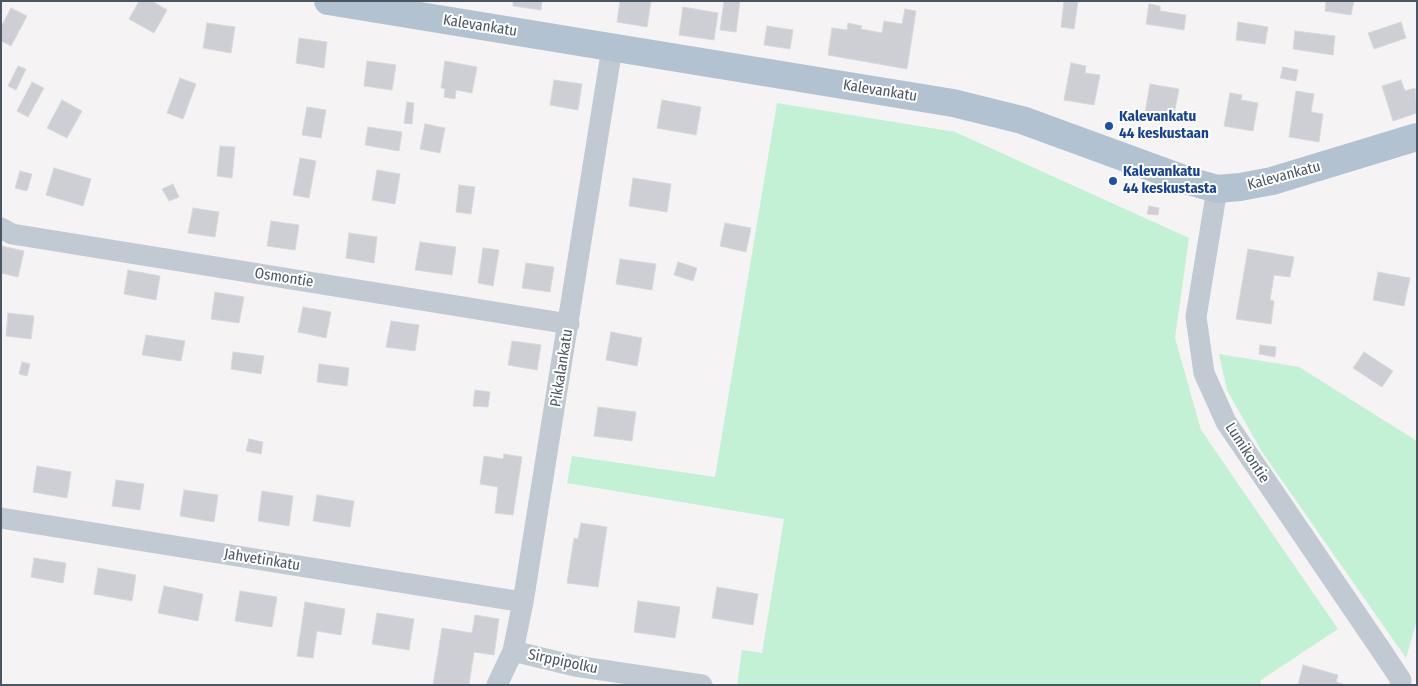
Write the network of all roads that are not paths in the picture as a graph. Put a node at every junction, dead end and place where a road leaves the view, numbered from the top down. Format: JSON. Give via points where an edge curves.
{"nodes":[{"id":1,"x":328,"y":1,"type":"edge"},
{"id":2,"x":612,"y":48,"type":"junction"},
{"id":3,"x":1417,"y":137,"type":"edge"},
{"id":4,"x":1217,"y":188,"type":"junction"},
{"id":5,"x":1,"y":228,"type":"edge"},
{"id":6,"x":569,"y":324,"type":"junction"},
{"id":7,"x":1,"y":518,"type":"edge"},
{"id":8,"x":523,"y":602,"type":"junction"},
{"id":9,"x":513,"y":651,"type":"junction"},
{"id":10,"x":1406,"y":683,"type":"edge"},
{"id":11,"x":497,"y":685,"type":"edge"},
{"id":12,"x":702,"y":685,"type":"edge"}],
"edges":[{"from":1,"to":2,"type":"main road","name":"Kalevankatu"},
{"from":2,"to":4,"type":"main road","name":"Kalevankatu","via":[[953,103],[1022,120],[1189,181]]},
{"from":2,"to":6,"type":"street","name":"Pikkalankatu"},
{"from":3,"to":4,"type":"main road","name":"Kalevankatu","via":[[1272,181]]},
{"from":4,"to":10,"type":"street","name":"Lumikontie","via":[[1196,317],[1204,373],[1226,422]]},
{"from":5,"to":6,"type":"street","name":"Osmontie","via":[[12,234]]},
{"from":6,"to":8,"type":"street","name":"Pikkalankatu"},
{"from":7,"to":8,"type":"street","name":"Jahvetinkatu"},
{"from":8,"to":9,"type":"street","name":"Pikkalankatu"},
{"from":9,"to":11,"type":"street","name":"Pikkalankatu"},
{"from":9,"to":12,"type":"street","name":"Sirppipolku","via":[[575,666]]}]}
